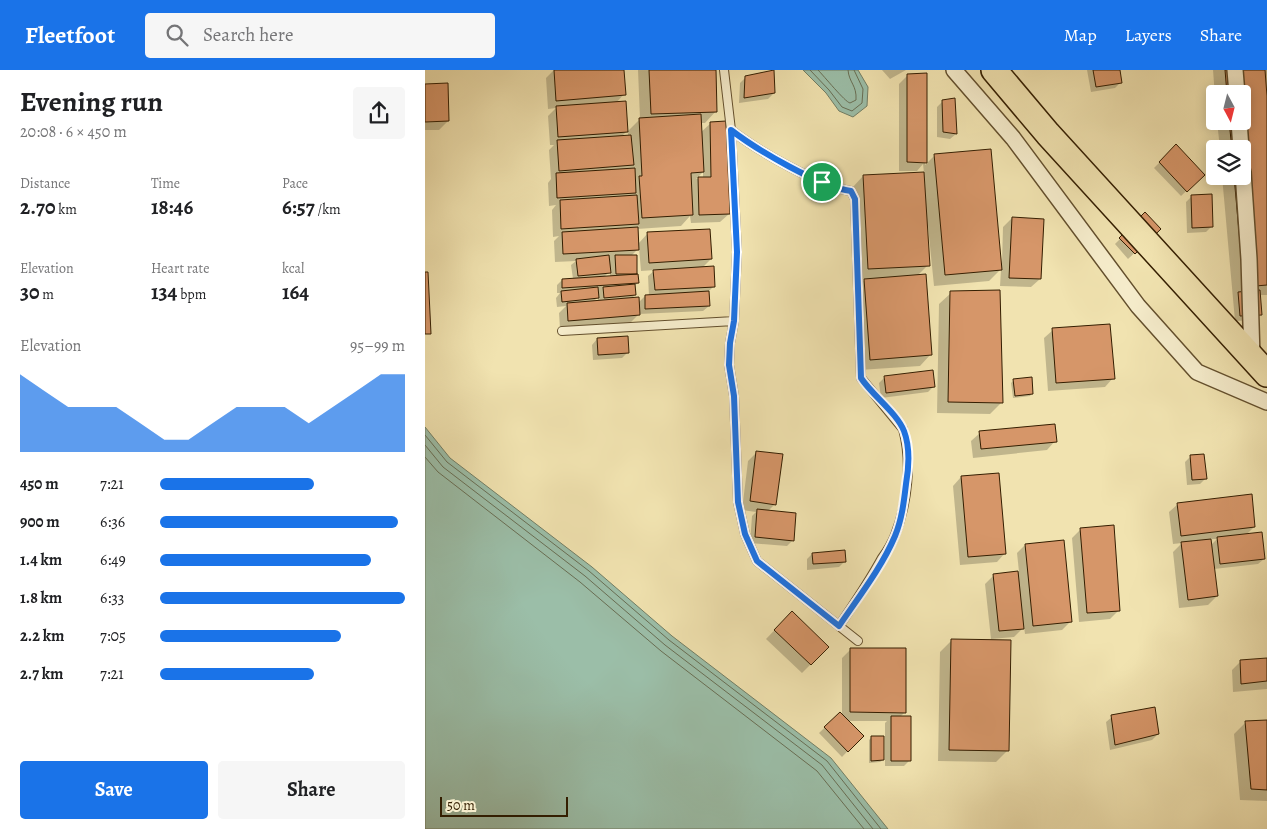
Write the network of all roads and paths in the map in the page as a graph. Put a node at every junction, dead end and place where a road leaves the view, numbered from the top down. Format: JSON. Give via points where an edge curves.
{"nodes":[{"id":1,"x":724,"y":70,"type":"edge"},
{"id":2,"x":954,"y":70,"type":"edge"},
{"id":3,"x":994,"y":70,"type":"edge"},
{"id":4,"x":1235,"y":70,"type":"edge"},
{"id":5,"x":1236,"y":85,"type":"edge"},
{"id":6,"x":731,"y":130,"type":"junction"},
{"id":7,"x":1244,"y":185,"type":"edge"},
{"id":8,"x":734,"y":321,"type":"junction"},
{"id":9,"x":562,"y":331,"type":"dead end"},
{"id":10,"x":1260,"y":365,"type":"edge"},
{"id":11,"x":1267,"y":402,"type":"edge"},
{"id":12,"x":839,"y":626,"type":"junction"},
{"id":13,"x":858,"y":641,"type":"dead end"}],
"edges":[{"from":1,"to":6,"type":"lane"},
{"from":2,"to":11,"type":"street","via":[[1013,138],[1138,306],[1197,372]]},
{"from":3,"to":10,"type":"main road","via":[[1048,134]]},
{"from":4,"to":5,"type":"street"},
{"from":6,"to":8,"type":"lane","via":[[737,252]]},
{"from":6,"to":12,"type":"lane","via":[[792,167],[851,191],[855,199],[861,378],[903,429],[909,466],[903,512],[895,536]]},
{"from":7,"to":10,"type":"street"},
{"from":8,"to":9,"type":"lane"},
{"from":8,"to":12,"type":"lane","via":[[729,365],[734,396],[738,502],[745,534],[757,561]]},
{"from":12,"to":13,"type":"lane"}]}
